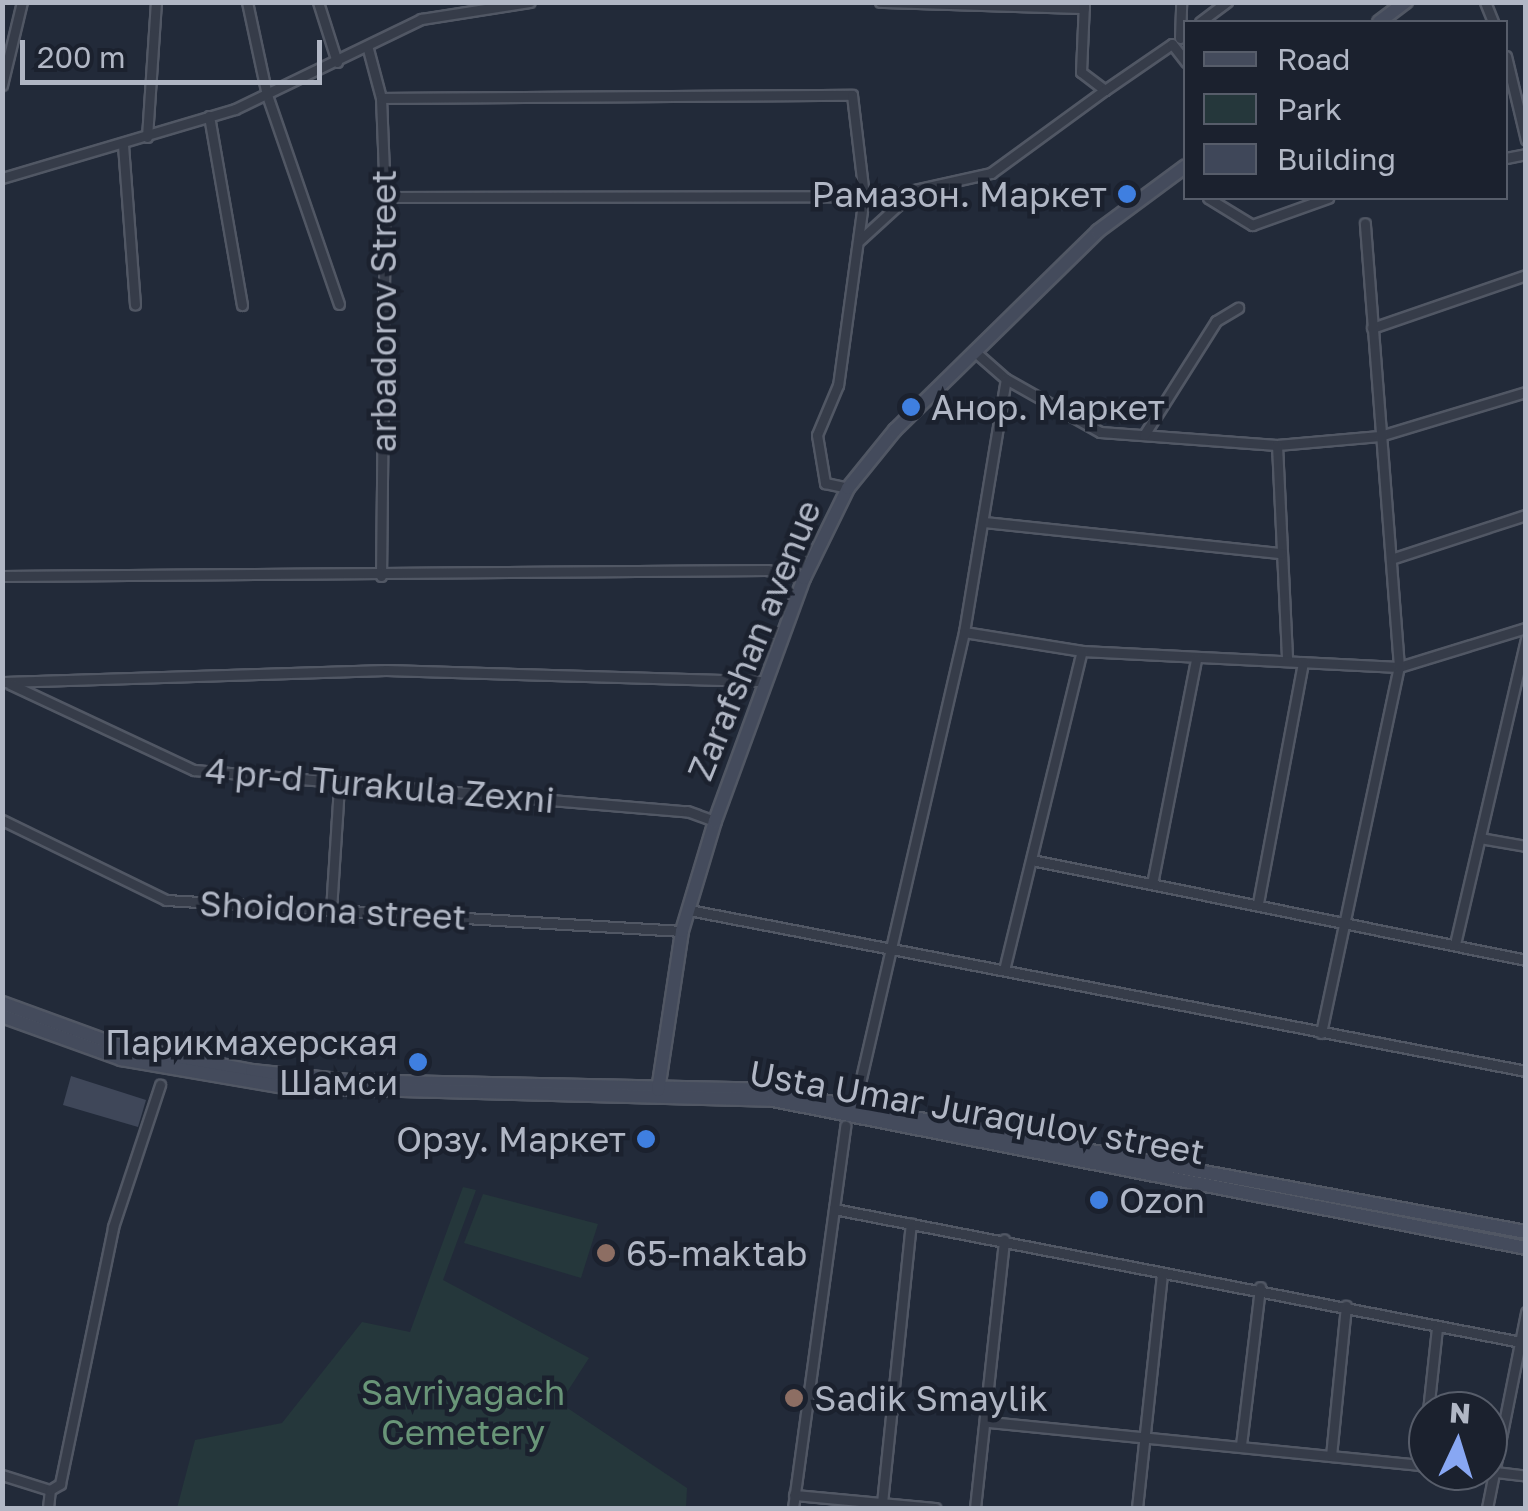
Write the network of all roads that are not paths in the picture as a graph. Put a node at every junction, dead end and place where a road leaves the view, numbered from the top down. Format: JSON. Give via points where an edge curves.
{"nodes":[{"id":1,"x":22,"y":2,"type":"edge"},
{"id":2,"x":156,"y":2,"type":"edge"},
{"id":3,"x":247,"y":2,"type":"edge"},
{"id":4,"x":318,"y":2,"type":"edge"},
{"id":5,"x":530,"y":2,"type":"edge"},
{"id":6,"x":880,"y":2,"type":"edge"},
{"id":7,"x":1181,"y":2,"type":"edge"},
{"id":8,"x":1227,"y":2,"type":"edge"},
{"id":9,"x":1406,"y":2,"type":"edge"},
{"id":10,"x":467,"y":5,"type":"edge"},
{"id":11,"x":1084,"y":6,"type":"edge"},
{"id":12,"x":1203,"y":20,"type":"edge"},
{"id":13,"x":1382,"y":20,"type":"edge"},
{"id":14,"x":1179,"y":38,"type":"edge"},
{"id":15,"x":368,"y":49,"type":"junction"},
{"id":16,"x":338,"y":62,"type":"junction"},
{"id":17,"x":1508,"y":62,"type":"edge"},
{"id":18,"x":1526,"y":70,"type":"edge"},
{"id":19,"x":1512,"y":74,"type":"junction"},
{"id":20,"x":2,"y":85,"type":"edge"},
{"id":21,"x":1105,"y":90,"type":"junction"},
{"id":22,"x":267,"y":95,"type":"junction"},
{"id":23,"x":381,"y":98,"type":"junction"},
{"id":24,"x":208,"y":116,"type":"junction"},
{"id":25,"x":147,"y":137,"type":"junction"},
{"id":26,"x":1526,"y":140,"type":"edge"},
{"id":27,"x":123,"y":145,"type":"junction"},
{"id":28,"x":2,"y":168,"type":"edge"},
{"id":29,"x":3,"y":178,"type":"edge"},
{"id":30,"x":1179,"y":180,"type":"edge"},
{"id":31,"x":909,"y":195,"type":"junction"},
{"id":32,"x":864,"y":196,"type":"junction"},
{"id":33,"x":384,"y":197,"type":"junction"},
{"id":34,"x":1211,"y":200,"type":"edge"},
{"id":35,"x":1323,"y":200,"type":"edge"},
{"id":36,"x":1365,"y":223,"type":"dead end"},
{"id":37,"x":860,"y":240,"type":"junction"},
{"id":38,"x":1526,"y":276,"type":"edge"},
{"id":39,"x":339,"y":304,"type":"dead end"},
{"id":40,"x":135,"y":305,"type":"dead end"},
{"id":41,"x":242,"y":305,"type":"dead end"},
{"id":42,"x":1238,"y":308,"type":"dead end"},
{"id":43,"x":1372,"y":328,"type":"junction"},
{"id":44,"x":974,"y":351,"type":"junction"},
{"id":45,"x":1006,"y":379,"type":"junction"},
{"id":46,"x":1526,"y":392,"type":"edge"},
{"id":47,"x":1144,"y":436,"type":"junction"},
{"id":48,"x":1380,"y":436,"type":"junction"},
{"id":49,"x":1277,"y":445,"type":"junction"},
{"id":50,"x":848,"y":488,"type":"junction"},
{"id":51,"x":1526,"y":515,"type":"edge"},
{"id":52,"x":984,"y":522,"type":"junction"},
{"id":53,"x":1281,"y":553,"type":"junction"},
{"id":54,"x":1391,"y":559,"type":"junction"},
{"id":55,"x":2,"y":576,"type":"edge"},
{"id":56,"x":381,"y":576,"type":"junction"},
{"id":57,"x":804,"y":578,"type":"junction"},
{"id":58,"x":1526,"y":628,"type":"edge"},
{"id":59,"x":964,"y":632,"type":"junction"},
{"id":60,"x":1526,"y":639,"type":"edge"},
{"id":61,"x":1082,"y":651,"type":"junction"},
{"id":62,"x":1196,"y":659,"type":"junction"},
{"id":63,"x":1287,"y":659,"type":"junction"},
{"id":64,"x":1303,"y":662,"type":"junction"},
{"id":65,"x":1399,"y":668,"type":"junction"},
{"id":66,"x":3,"y":681,"type":"edge"},
{"id":67,"x":765,"y":681,"type":"junction"},
{"id":68,"x":340,"y":785,"type":"junction"},
{"id":69,"x":2,"y":820,"type":"edge"},
{"id":70,"x":715,"y":821,"type":"junction"},
{"id":71,"x":1480,"y":838,"type":"junction"},
{"id":72,"x":1526,"y":846,"type":"edge"},
{"id":73,"x":1032,"y":860,"type":"junction"},
{"id":74,"x":1152,"y":884,"type":"junction"},
{"id":75,"x":1258,"y":903,"type":"junction"},
{"id":76,"x":331,"y":910,"type":"junction"},
{"id":77,"x":689,"y":910,"type":"junction"},
{"id":78,"x":1343,"y":924,"type":"junction"},
{"id":79,"x":682,"y":931,"type":"junction"},
{"id":80,"x":1455,"y":944,"type":"junction"},
{"id":81,"x":890,"y":952,"type":"junction"},
{"id":82,"x":1526,"y":960,"type":"edge"},
{"id":83,"x":1004,"y":970,"type":"junction"},
{"id":84,"x":2,"y":1003,"type":"edge"},
{"id":85,"x":2,"y":1016,"type":"edge"},
{"id":86,"x":1322,"y":1034,"type":"junction"},
{"id":87,"x":1526,"y":1071,"type":"edge"},
{"id":88,"x":160,"y":1085,"type":"dead end"},
{"id":89,"x":860,"y":1087,"type":"dead end"},
{"id":90,"x":658,"y":1089,"type":"junction"},
{"id":91,"x":846,"y":1126,"type":"dead end"},
{"id":92,"x":834,"y":1209,"type":"junction"},
{"id":93,"x":912,"y":1224,"type":"junction"},
{"id":94,"x":1526,"y":1232,"type":"edge"},
{"id":95,"x":1004,"y":1240,"type":"junction"},
{"id":96,"x":1526,"y":1248,"type":"edge"},
{"id":97,"x":1162,"y":1274,"type":"junction"},
{"id":98,"x":1260,"y":1287,"type":"junction"},
{"id":99,"x":1346,"y":1306,"type":"junction"},
{"id":100,"x":1526,"y":1312,"type":"edge"},
{"id":101,"x":1437,"y":1328,"type":"junction"},
{"id":102,"x":1522,"y":1343,"type":"edge"},
{"id":103,"x":1432,"y":1391,"type":"edge"},
{"id":104,"x":1508,"y":1403,"type":"edge"},
{"id":105,"x":989,"y":1422,"type":"junction"},
{"id":106,"x":1146,"y":1434,"type":"junction"},
{"id":107,"x":1241,"y":1444,"type":"junction"},
{"id":108,"x":1331,"y":1456,"type":"junction"},
{"id":109,"x":1408,"y":1464,"type":"edge"},
{"id":110,"x":2,"y":1475,"type":"edge"},
{"id":111,"x":50,"y":1490,"type":"junction"},
{"id":112,"x":794,"y":1495,"type":"junction"},
{"id":113,"x":882,"y":1503,"type":"junction"},
{"id":114,"x":48,"y":1508,"type":"edge"},
{"id":115,"x":793,"y":1508,"type":"edge"},
{"id":116,"x":935,"y":1508,"type":"edge"},
{"id":117,"x":974,"y":1508,"type":"edge"},
{"id":118,"x":1138,"y":1508,"type":"edge"}],
"edges":[{"from":1,"to":20,"type":"street"},
{"from":2,"to":25,"type":"street"},
{"from":3,"to":22,"type":"street"},
{"from":4,"to":16,"type":"street"},
{"from":5,"to":10,"type":"street"},
{"from":6,"to":11,"type":"street"},
{"from":7,"to":14,"type":"street"},
{"from":8,"to":12,"type":"street"},
{"from":9,"to":13,"type":"main road"},
{"from":10,"to":15,"type":"street","via":[[421,19]]},
{"from":11,"to":21,"type":"street","via":[[1081,72]]},
{"from":14,"to":21,"type":"street"},
{"from":15,"to":16,"type":"street"},
{"from":15,"to":23,"type":"street","name":"arbadorov Street"},
{"from":16,"to":22,"type":"street"},
{"from":17,"to":19,"type":"street"},
{"from":18,"to":19,"type":"street"},
{"from":19,"to":26,"type":"street"},
{"from":21,"to":31,"type":"street","via":[[991,172]]},
{"from":22,"to":24,"type":"street"},
{"from":22,"to":39,"type":"street"},
{"from":23,"to":32,"type":"street","via":[[852,96]]},
{"from":23,"to":33,"type":"street","name":"arbadorov Street"},
{"from":24,"to":25,"type":"street"},
{"from":24,"to":41,"type":"street"},
{"from":25,"to":27,"type":"street"},
{"from":27,"to":29,"type":"street"},
{"from":27,"to":40,"type":"street"},
{"from":28,"to":29,"type":"street"},
{"from":30,"to":44,"type":"main road","name":"Zarafshan avenue","via":[[1098,231]]},
{"from":31,"to":32,"type":"street"},
{"from":31,"to":37,"type":"street"},
{"from":32,"to":33,"type":"street"},
{"from":32,"to":37,"type":"street"},
{"from":33,"to":56,"type":"street","name":"arbadorov Street"},
{"from":34,"to":35,"type":"street","via":[[1252,226]]},
{"from":36,"to":43,"type":"street"},
{"from":37,"to":50,"type":"street","via":[[838,385],[818,435],[825,483]]},
{"from":38,"to":43,"type":"street"},
{"from":42,"to":47,"type":"street","via":[[1216,321]]},
{"from":43,"to":48,"type":"street"},
{"from":44,"to":45,"type":"street"},
{"from":44,"to":50,"type":"main road","name":"Zarafshan avenue"},
{"from":45,"to":47,"type":"street","via":[[1100,432]]},
{"from":45,"to":52,"type":"street"},
{"from":46,"to":48,"type":"street"},
{"from":47,"to":49,"type":"street"},
{"from":48,"to":49,"type":"street"},
{"from":48,"to":54,"type":"street"},
{"from":49,"to":53,"type":"street"},
{"from":50,"to":57,"type":"main road","name":"Zarafshan avenue"},
{"from":51,"to":54,"type":"street"},
{"from":52,"to":53,"type":"street"},
{"from":52,"to":59,"type":"street"},
{"from":53,"to":63,"type":"street"},
{"from":54,"to":65,"type":"street"},
{"from":55,"to":56,"type":"street"},
{"from":56,"to":57,"type":"street","via":[[767,570]]},
{"from":57,"to":67,"type":"main road","name":"Zarafshan avenue"},
{"from":58,"to":65,"type":"street"},
{"from":59,"to":61,"type":"street"},
{"from":59,"to":81,"type":"street"},
{"from":60,"to":71,"type":"street"},
{"from":61,"to":62,"type":"street"},
{"from":61,"to":73,"type":"street"},
{"from":62,"to":63,"type":"street"},
{"from":62,"to":74,"type":"street"},
{"from":63,"to":64,"type":"street"},
{"from":64,"to":65,"type":"street"},
{"from":64,"to":75,"type":"street"},
{"from":65,"to":78,"type":"street"},
{"from":66,"to":67,"type":"street","via":[[386,670]]},
{"from":66,"to":68,"type":"street","name":"4 pr-d Turakula Zexni","via":[[194,770]]},
{"from":67,"to":70,"type":"main road","name":"Zarafshan avenue"},
{"from":68,"to":70,"type":"street","name":"4 pr-d Turakula Zexni","via":[[687,810]]},
{"from":68,"to":76,"type":"street"},
{"from":69,"to":76,"type":"street","name":"Shoidona street","via":[[166,900]]},
{"from":70,"to":77,"type":"main road","name":"Zarafshan avenue"},
{"from":71,"to":72,"type":"street"},
{"from":71,"to":80,"type":"street"},
{"from":73,"to":74,"type":"street"},
{"from":73,"to":83,"type":"street"},
{"from":74,"to":75,"type":"street"},
{"from":75,"to":78,"type":"street"},
{"from":76,"to":79,"type":"street","name":"Shoidona street"},
{"from":77,"to":79,"type":"main road","name":"Zarafshan avenue"},
{"from":77,"to":81,"type":"street"},
{"from":78,"to":80,"type":"street"},
{"from":78,"to":86,"type":"street"},
{"from":79,"to":90,"type":"main road","name":"Zarafshan avenue"},
{"from":80,"to":82,"type":"street"},
{"from":81,"to":83,"type":"street"},
{"from":81,"to":89,"type":"street"},
{"from":83,"to":86,"type":"street"},
{"from":84,"to":90,"type":"main road","name":"Usta Umar Juraqulov street","via":[[154,1054],[286,1075]]},
{"from":85,"to":90,"type":"main road","name":"Usta Umar Juraqulov street","via":[[121,1058],[285,1087]]},
{"from":86,"to":87,"type":"street"},
{"from":88,"to":111,"type":"street","via":[[113,1227],[60,1484]]},
{"from":90,"to":94,"type":"main road","name":"Usta Umar Juraqulov street","via":[[870,1104]]},
{"from":90,"to":96,"type":"main road","name":"Usta Umar Juraqulov street","via":[[873,1116]]},
{"from":91,"to":92,"type":"street"},
{"from":92,"to":93,"type":"street"},
{"from":92,"to":112,"type":"street"},
{"from":93,"to":95,"type":"street"},
{"from":93,"to":113,"type":"street"},
{"from":95,"to":97,"type":"street"},
{"from":95,"to":105,"type":"street"},
{"from":97,"to":98,"type":"street"},
{"from":97,"to":106,"type":"street"},
{"from":98,"to":99,"type":"street"},
{"from":98,"to":107,"type":"street"},
{"from":99,"to":101,"type":"street"},
{"from":99,"to":108,"type":"street"},
{"from":100,"to":102,"type":"street"},
{"from":101,"to":102,"type":"street"},
{"from":101,"to":103,"type":"street"},
{"from":102,"to":104,"type":"street"},
{"from":105,"to":106,"type":"street"},
{"from":105,"to":117,"type":"street"},
{"from":106,"to":107,"type":"street"},
{"from":106,"to":118,"type":"street"},
{"from":107,"to":108,"type":"street"},
{"from":108,"to":109,"type":"street"},
{"from":110,"to":111,"type":"street"},
{"from":111,"to":114,"type":"street"},
{"from":112,"to":113,"type":"street"},
{"from":112,"to":115,"type":"street"},
{"from":113,"to":116,"type":"street"}]}
